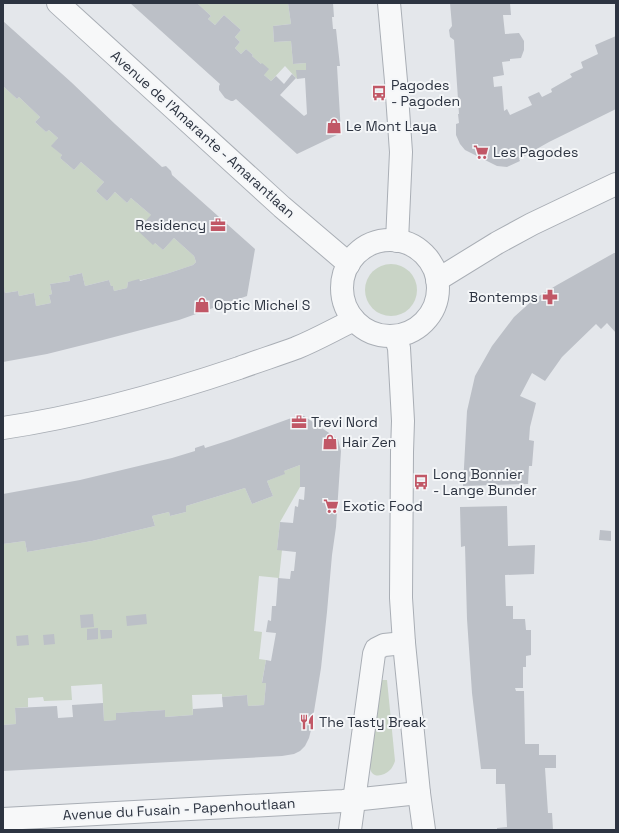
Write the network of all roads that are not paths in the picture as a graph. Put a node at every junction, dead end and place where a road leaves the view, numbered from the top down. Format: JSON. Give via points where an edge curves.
{"nodes":[{"id":1,"x":58,"y":3,"type":"edge"},
{"id":2,"x":389,"y":3,"type":"edge"},
{"id":3,"x":616,"y":184,"type":"edge"},
{"id":4,"x":397,"y":241,"type":"junction"},
{"id":5,"x":349,"y":264,"type":"junction"},
{"id":6,"x":437,"y":280,"type":"junction"},
{"id":7,"x":354,"y":320,"type":"junction"},
{"id":8,"x":395,"y":336,"type":"junction"},
{"id":9,"x":3,"y":428,"type":"edge"},
{"id":10,"x":404,"y":643,"type":"junction"},
{"id":11,"x":419,"y":793,"type":"junction"},
{"id":12,"x":355,"y":800,"type":"junction"},
{"id":13,"x":3,"y":818,"type":"edge"},
{"id":14,"x":350,"y":830,"type":"edge"},
{"id":15,"x":424,"y":830,"type":"edge"}],
"edges":[{"from":1,"to":5,"type":"street","name":"Avenue de l'Amarante - Amarantlaan","via":[[282,207]]},
{"from":2,"to":4,"type":"street","via":[[401,152]]},
{"from":3,"to":6,"type":"street","via":[[497,242]]},
{"from":4,"to":5,"type":"street","via":[[375,243],[356,255]]},
{"from":4,"to":6,"type":"street","via":[[419,250],[433,268]]},
{"from":5,"to":7,"type":"street","via":[[344,275],[343,299]]},
{"from":6,"to":8,"type":"street","via":[[436,302],[431,313],[416,329]]},
{"from":7,"to":8,"type":"street","via":[[372,333]]},
{"from":7,"to":9,"type":"street","via":[[298,347],[180,387],[96,410]]},
{"from":8,"to":10,"type":"street","via":[[399,348],[403,421],[400,576]]},
{"from":10,"to":11,"type":"street"},
{"from":10,"to":12,"type":"street","via":[[384,645],[376,649],[374,654]]},
{"from":11,"to":12,"type":"street","name":"Avenue du Fusain - Papenhoutlaan"},
{"from":11,"to":15,"type":"street"},
{"from":12,"to":13,"type":"street","name":"Avenue du Fusain - Papenhoutlaan"},
{"from":12,"to":14,"type":"street"}]}
